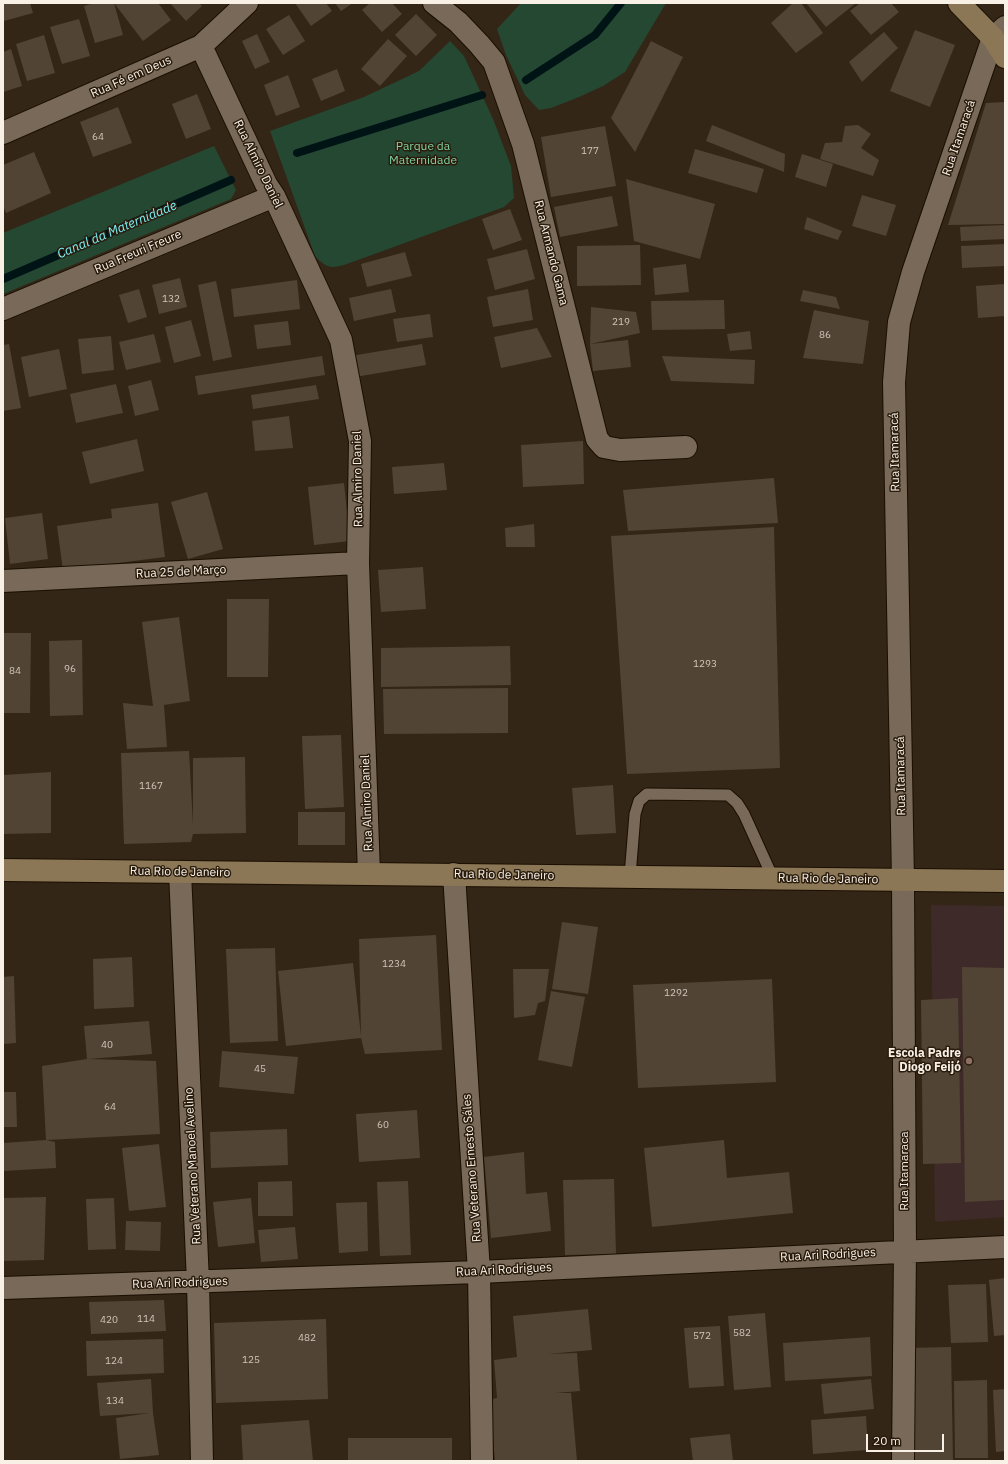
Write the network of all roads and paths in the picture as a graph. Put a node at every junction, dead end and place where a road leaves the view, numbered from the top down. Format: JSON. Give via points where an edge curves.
{"nodes":[{"id":1,"x":247,"y":3,"type":"edge"},
{"id":2,"x":434,"y":3,"type":"edge"},
{"id":3,"x":959,"y":3,"type":"edge"},
{"id":4,"x":999,"y":32,"type":"edge"},
{"id":5,"x":201,"y":46,"type":"junction"},
{"id":6,"x":1005,"y":57,"type":"edge"},
{"id":7,"x":3,"y":133,"type":"edge"},
{"id":8,"x":270,"y":190,"type":"junction"},
{"id":9,"x":3,"y":309,"type":"edge"},
{"id":10,"x":686,"y":447,"type":"dead end"},
{"id":11,"x":358,"y":563,"type":"junction"},
{"id":12,"x":3,"y":581,"type":"edge"},
{"id":13,"x":3,"y":870,"type":"edge"},
{"id":14,"x":180,"y":872,"type":"junction"},
{"id":15,"x":369,"y":874,"type":"junction"},
{"id":16,"x":454,"y":874,"type":"junction"},
{"id":17,"x":630,"y":876,"type":"junction"},
{"id":18,"x":773,"y":878,"type":"junction"},
{"id":19,"x":902,"y":881,"type":"junction"},
{"id":20,"x":1005,"y":881,"type":"edge"},
{"id":21,"x":1005,"y":1247,"type":"edge"},
{"id":22,"x":905,"y":1251,"type":"junction"},
{"id":23,"x":479,"y":1272,"type":"junction"},
{"id":24,"x":198,"y":1282,"type":"junction"},
{"id":25,"x":3,"y":1288,"type":"edge"},
{"id":26,"x":202,"y":1461,"type":"edge"},
{"id":27,"x":482,"y":1461,"type":"edge"},
{"id":28,"x":903,"y":1461,"type":"edge"}],
"edges":[{"from":1,"to":5,"type":"street","name":"Rua Fé em Deus"},
{"from":2,"to":10,"type":"street","name":"Rua Armando Gama","via":[[458,22],[494,62],[523,144],[597,439],[604,447],[620,450]]},
{"from":3,"to":4,"type":"main road"},
{"from":4,"to":6,"type":"main road"},
{"from":4,"to":19,"type":"street","name":"Rua Itamaracá","via":[[913,272],[899,322],[894,382]]},
{"from":5,"to":7,"type":"street","name":"Rua Fé em Deus"},
{"from":5,"to":8,"type":"street","name":"Rua Almiro Daniel"},
{"from":8,"to":9,"type":"street","name":"Rua Freuri Freure"},
{"from":8,"to":11,"type":"street","name":"Rua Almiro Daniel","via":[[341,340],[360,441]]},
{"from":11,"to":12,"type":"street","name":"Rua 25 de Março"},
{"from":11,"to":15,"type":"street","name":"Rua Almiro Daniel"},
{"from":13,"to":14,"type":"main road","name":"Rua Rio de Janeiro"},
{"from":14,"to":15,"type":"main road","name":"Rua Rio de Janeiro"},
{"from":14,"to":24,"type":"street","name":"Rua Veterano Manoel Avelino"},
{"from":15,"to":16,"type":"main road","name":"Rua Rio de Janeiro"},
{"from":16,"to":17,"type":"main road","name":"Rua Rio de Janeiro"},
{"from":16,"to":23,"type":"street","name":"Rua Veterano Ernesto Sáles"},
{"from":17,"to":18,"type":"main road","name":"Rua Rio de Janeiro"},
{"from":17,"to":18,"type":"lane","via":[[635,814],[639,801],[647,794],[728,795],[744,814]]},
{"from":18,"to":19,"type":"main road","name":"Rua Rio de Janeiro"},
{"from":19,"to":20,"type":"main road","name":"Rua Rio de Janeiro"},
{"from":19,"to":22,"type":"street","name":"Rua Itamaraca"},
{"from":21,"to":22,"type":"street","name":"Rua Ari Rodrigues"},
{"from":22,"to":23,"type":"street","name":"Rua Ari Rodrigues"},
{"from":22,"to":28,"type":"street","name":"Rua Itamaraca"},
{"from":23,"to":24,"type":"street","name":"Rua Ari Rodrigues"},
{"from":23,"to":27,"type":"street","name":"Rua Veterano Ernesto Sáles"},
{"from":24,"to":25,"type":"street","name":"Rua Ari Rodrigues"},
{"from":24,"to":26,"type":"street","name":"Rua Veterano Manoel Avelino"}]}
